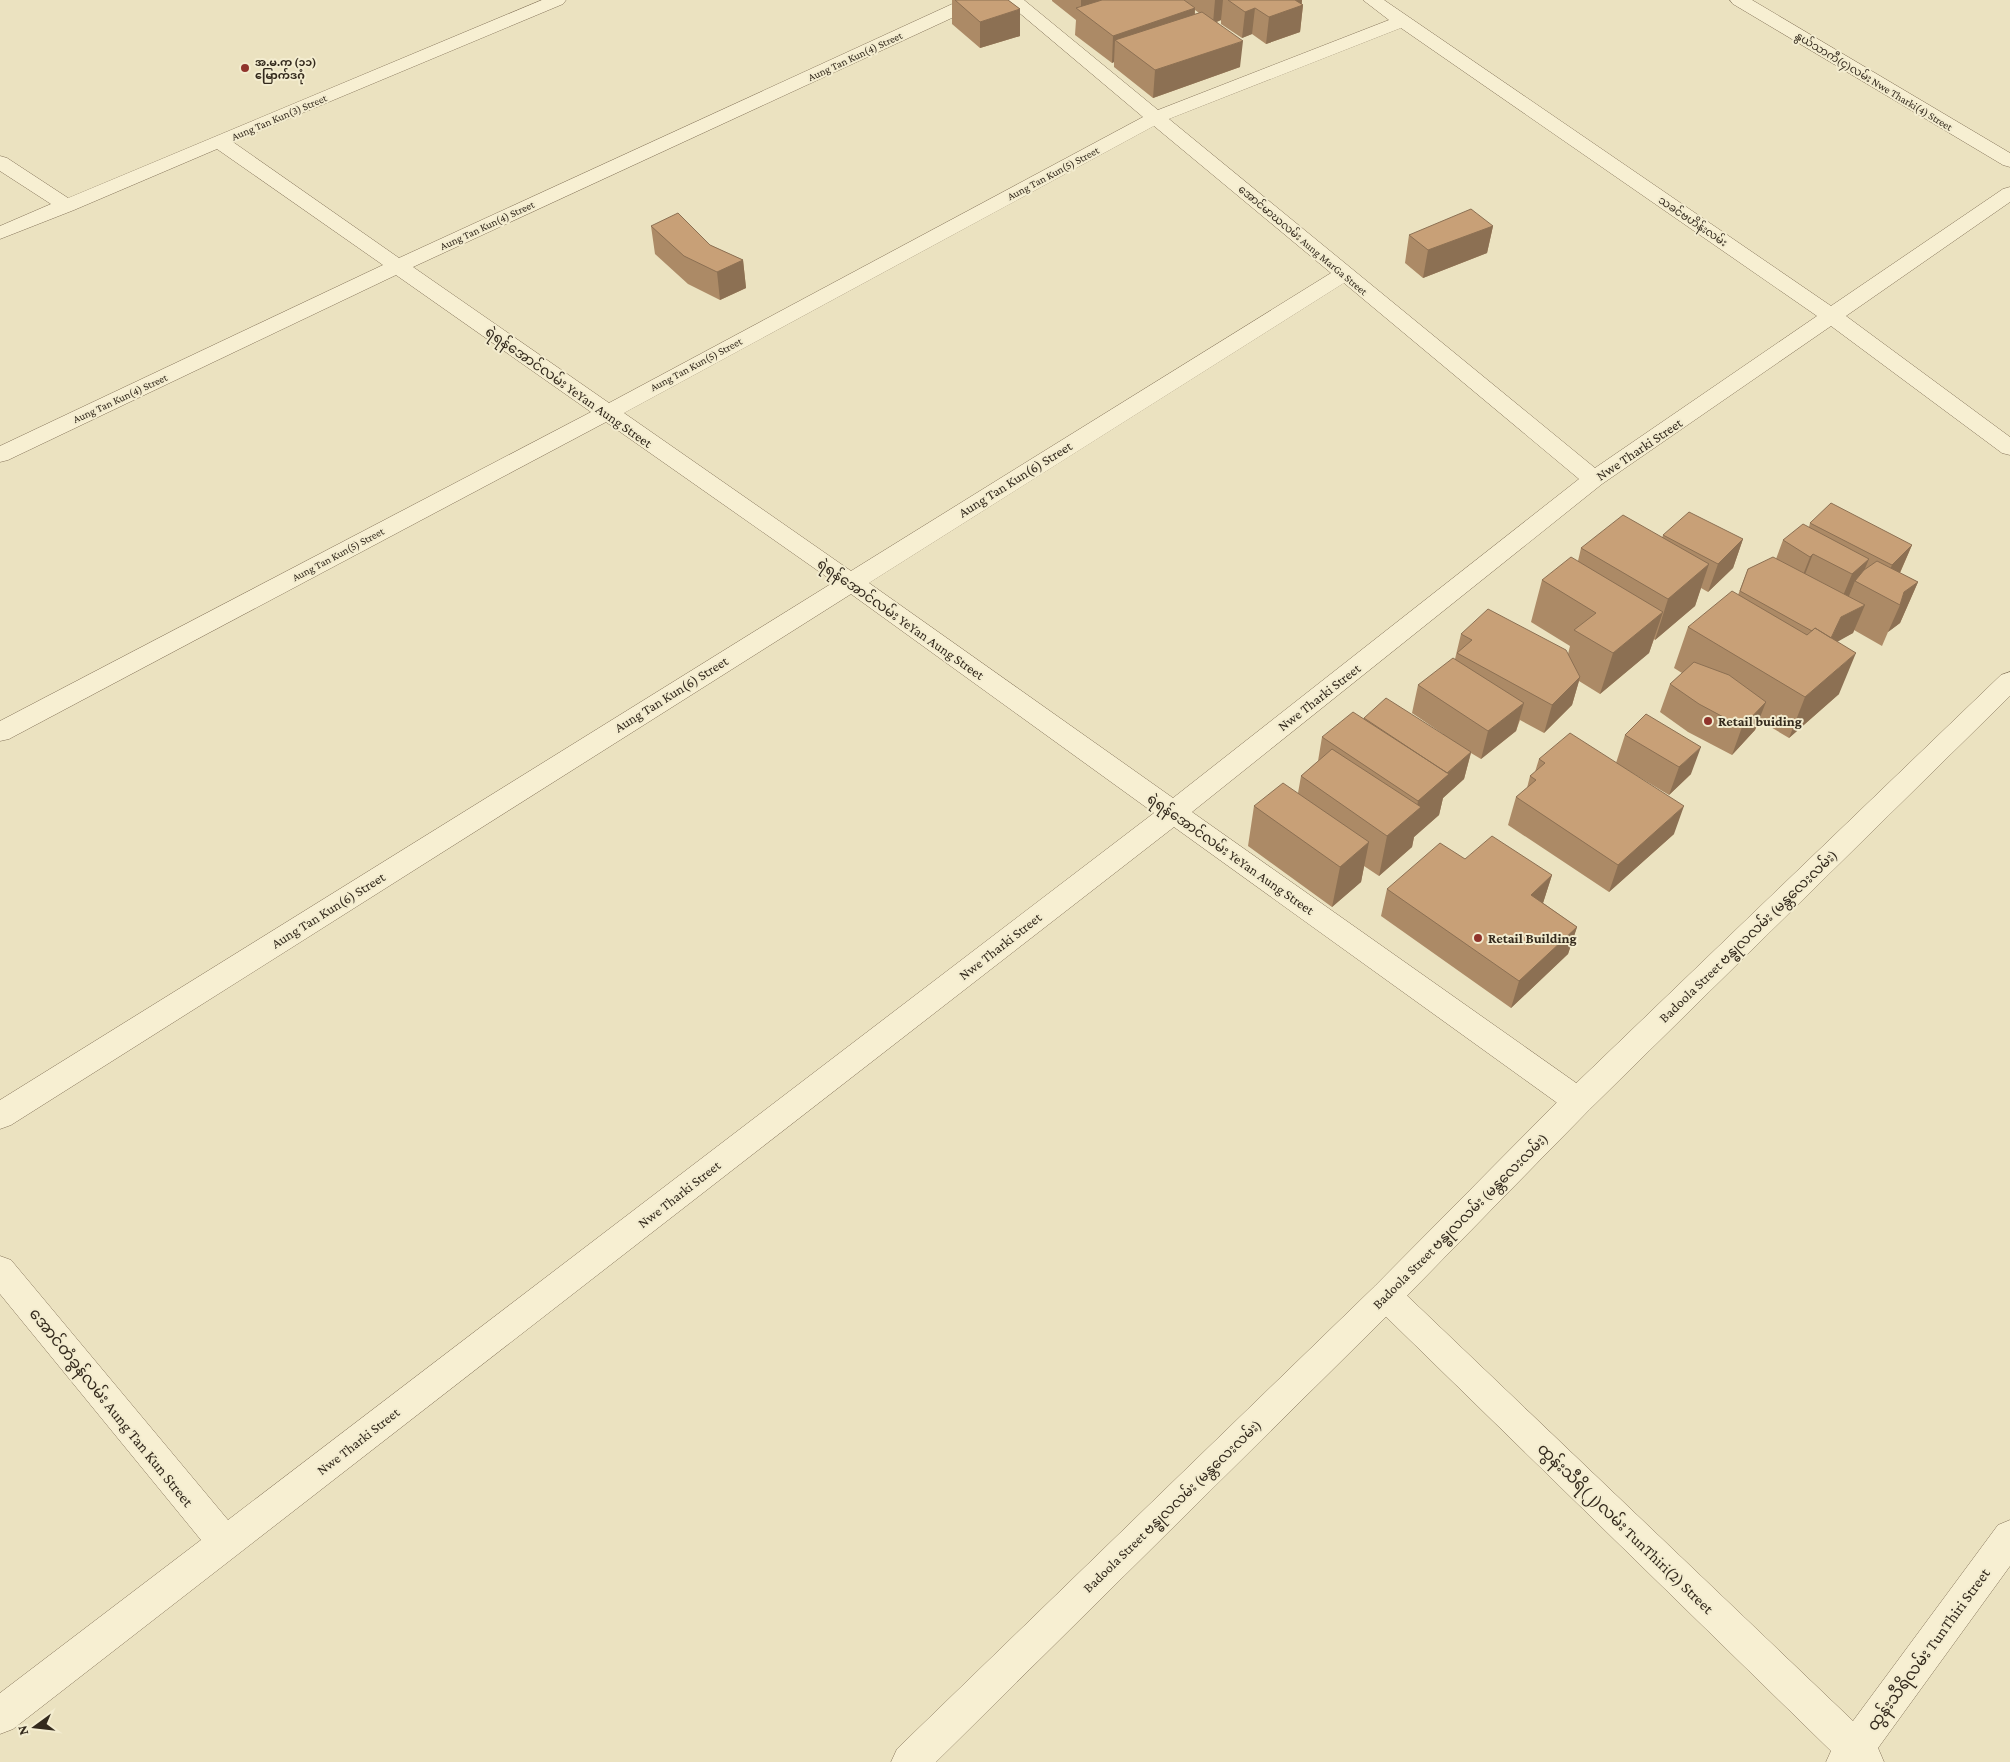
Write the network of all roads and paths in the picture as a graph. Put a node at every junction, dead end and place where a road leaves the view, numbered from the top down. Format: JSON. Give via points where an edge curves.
{"nodes":[{"id":1,"x":557,"y":0,"type":"edge"},
{"id":2,"x":976,"y":0,"type":"edge"},
{"id":3,"x":1013,"y":0,"type":"edge"},
{"id":4,"x":1372,"y":0,"type":"edge"},
{"id":5,"x":1739,"y":0,"type":"edge"},
{"id":6,"x":1403,"y":21,"type":"junction"},
{"id":7,"x":1155,"y":118,"type":"junction"},
{"id":8,"x":220,"y":142,"type":"junction"},
{"id":9,"x":2010,"y":161,"type":"edge"},
{"id":10,"x":0,"y":162,"type":"edge"},
{"id":11,"x":2010,"y":193,"type":"edge"},
{"id":12,"x":67,"y":206,"type":"junction"},
{"id":13,"x":0,"y":234,"type":"edge"},
{"id":14,"x":396,"y":267,"type":"junction"},
{"id":15,"x":1344,"y":274,"type":"junction"},
{"id":16,"x":1832,"y":316,"type":"junction"},
{"id":17,"x":606,"y":412,"type":"junction"},
{"id":18,"x":2010,"y":448,"type":"edge"},
{"id":19,"x":0,"y":455,"type":"edge"},
{"id":20,"x":1594,"y":479,"type":"junction"},
{"id":21,"x":850,"y":582,"type":"junction"},
{"id":22,"x":2010,"y":681,"type":"edge"},
{"id":23,"x":0,"y":732,"type":"edge"},
{"id":24,"x":1173,"y":813,"type":"junction"},
{"id":25,"x":1578,"y":1101,"type":"junction"},
{"id":26,"x":0,"y":1116,"type":"edge"},
{"id":27,"x":0,"y":1270,"type":"edge"},
{"id":28,"x":1386,"y":1296,"type":"junction"},
{"id":29,"x":2010,"y":1537,"type":"edge"},
{"id":30,"x":225,"y":1543,"type":"junction"},
{"id":31,"x":0,"y":1716,"type":"edge"},
{"id":32,"x":1855,"y":1758,"type":"edge"},
{"id":33,"x":910,"y":1762,"type":"edge"}],
"edges":[{"from":1,"to":8,"type":"street","name":"Aung Tan Kun(3) Street"},
{"from":2,"to":14,"type":"street","name":"Aung Tan Kun(4) Street"},
{"from":3,"to":7,"type":"street","name":"အောင်မာဃလမ်း Aung MarGa Street"},
{"from":4,"to":6,"type":"street","name":"သခင်ဗဟိန်းလမ်း"},
{"from":5,"to":9,"type":"street","name":"နွယ်သာကီ(၄)လမ်း Nwe Tharki(4) Street"},
{"from":6,"to":7,"type":"street","name":"Aung Tan Kun(5) Street"},
{"from":6,"to":16,"type":"street","name":"သခင်ဗဟိန်းလမ်း"},
{"from":7,"to":15,"type":"street","name":"အောင်မာဃလမ်း Aung MarGa Street"},
{"from":7,"to":17,"type":"street","name":"Aung Tan Kun(5) Street"},
{"from":8,"to":12,"type":"street","name":"Aung Tan Kun(3) Street"},
{"from":8,"to":14,"type":"street","name":"ရဲရန်အောင်လမ်း YeYan Aung Street"},
{"from":10,"to":12,"type":"street"},
{"from":11,"to":16,"type":"street","name":"Nwe Tharki Street"},
{"from":12,"to":13,"type":"street","name":"Aung Tan Kun(3) Street"},
{"from":14,"to":17,"type":"street","name":"ရဲရန်အောင်လမ်း YeYan Aung Street"},
{"from":14,"to":19,"type":"street","name":"Aung Tan Kun(4) Street"},
{"from":15,"to":20,"type":"street","name":"အောင်မာဃလမ်း Aung MarGa Street"},
{"from":15,"to":21,"type":"street","name":"Aung Tan Kun(6) Street"},
{"from":16,"to":18,"type":"street","name":"သခင်ဗဟိန်းလမ်း"},
{"from":16,"to":20,"type":"street","name":"Nwe Tharki Street"},
{"from":17,"to":21,"type":"street","name":"ရဲရန်အောင်လမ်း YeYan Aung Street"},
{"from":17,"to":23,"type":"street","name":"Aung Tan Kun(5) Street"},
{"from":20,"to":24,"type":"street","name":"Nwe Tharki Street"},
{"from":21,"to":24,"type":"street","name":"ရဲရန်အောင်လမ်း YeYan Aung Street"},
{"from":21,"to":26,"type":"street","name":"Aung Tan Kun(6) Street"},
{"from":22,"to":25,"type":"street","name":"Badoola Street ဗန္ဓုလလမ်း (မန္တလေးလမ်း)"},
{"from":24,"to":25,"type":"street","name":"ရဲရန်အောင်လမ်း YeYan Aung Street"},
{"from":24,"to":30,"type":"street","name":"Nwe Tharki Street"},
{"from":25,"to":28,"type":"street","name":"Badoola Street ဗန္ဓုလလမ်း (မန္တလေးလမ်း)"},
{"from":27,"to":30,"type":"street","name":"အောင်တံခွန်လမ်း Aung Tan Kun Street"},
{"from":28,"to":32,"type":"street","name":"ထွန်းသီရိ(၂)လမ်း TunThiri(2) Street"},
{"from":28,"to":33,"type":"street","name":"Badoola Street ဗန္ဓုလလမ်း (မန္တလေးလမ်း)"},
{"from":29,"to":32,"type":"street","name":"ထွန်းသီရိလမ်း TunThiri Street"},
{"from":30,"to":31,"type":"street","name":"Nwe Tharki Street"}]}
